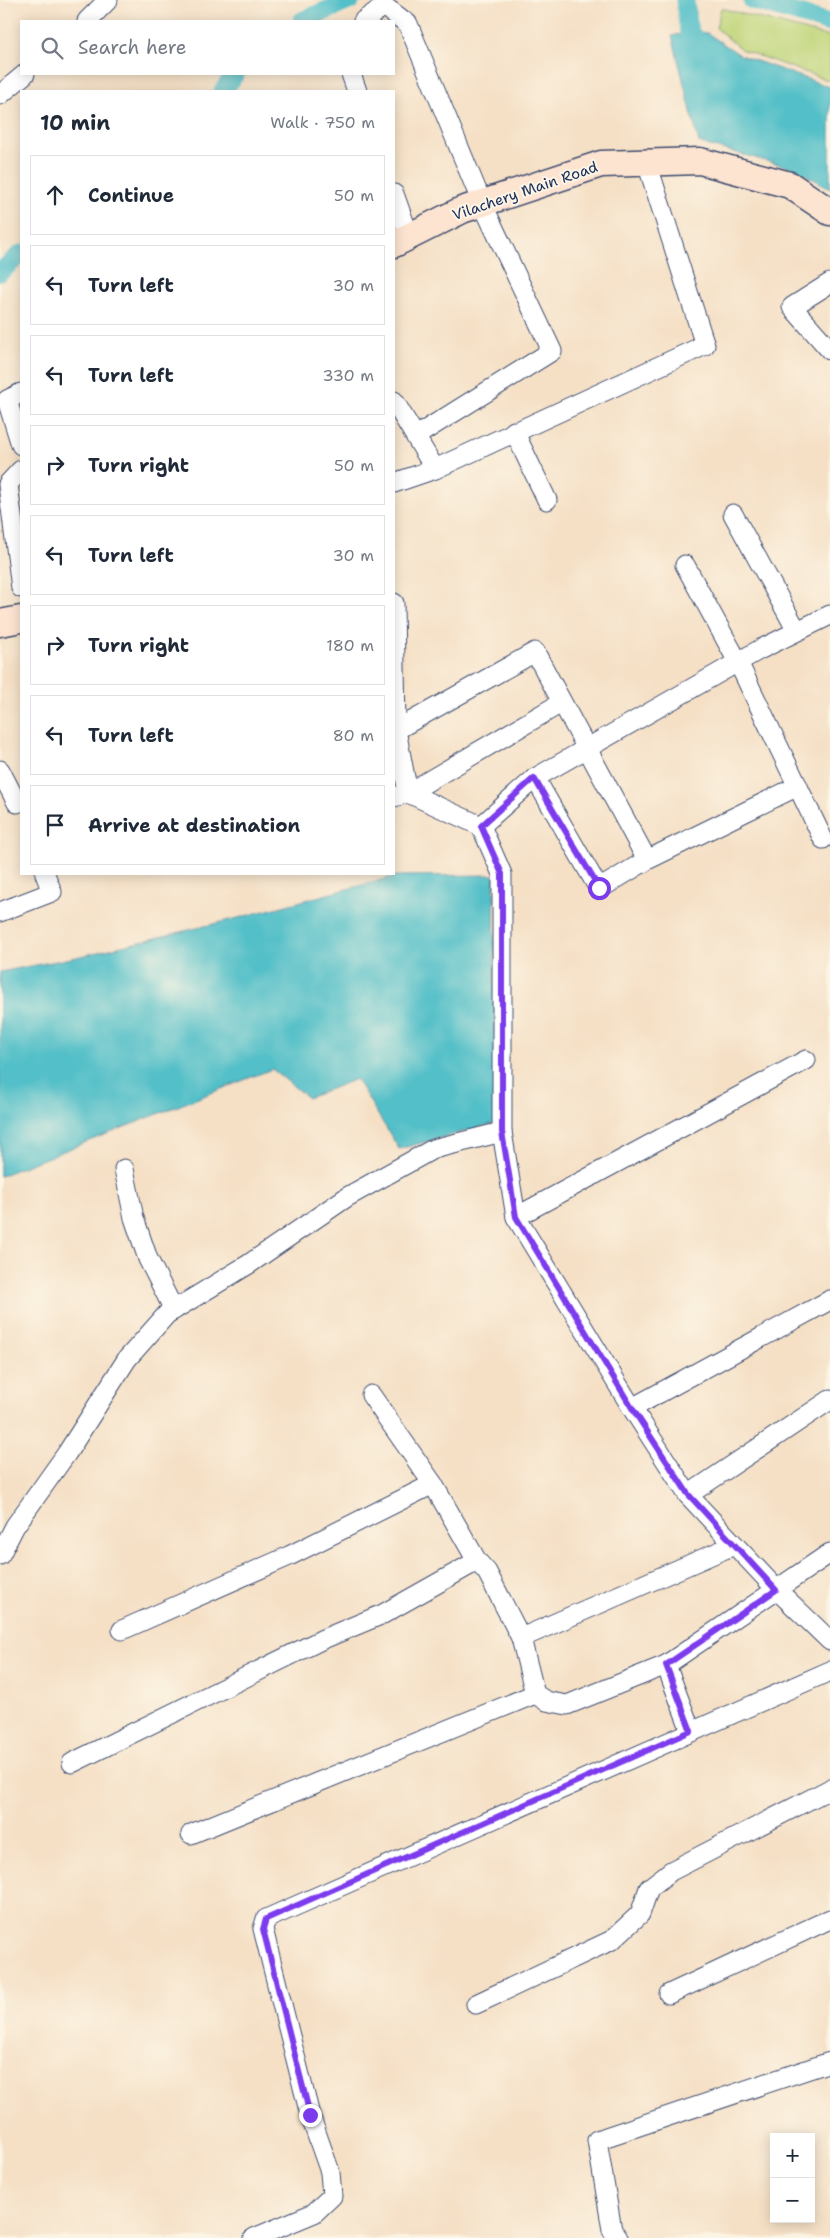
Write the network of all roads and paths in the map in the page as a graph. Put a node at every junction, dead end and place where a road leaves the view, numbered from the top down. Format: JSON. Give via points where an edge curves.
{"nodes":[{"id":1,"x":108,"y":0,"type":"edge"},
{"id":2,"x":383,"y":3,"type":"edge"},
{"id":3,"x":88,"y":20,"type":"edge"},
{"id":4,"x":364,"y":20,"type":"edge"},
{"id":5,"x":24,"y":75,"type":"edge"},
{"id":6,"x":351,"y":75,"type":"edge"},
{"id":7,"x":357,"y":90,"type":"edge"},
{"id":8,"x":0,"y":95,"type":"edge"},
{"id":9,"x":647,"y":163,"type":"junction"},
{"id":10,"x":395,"y":201,"type":"edge"},
{"id":11,"x":482,"y":203,"type":"junction"},
{"id":12,"x":830,"y":212,"type":"edge"},
{"id":13,"x":401,"y":240,"type":"edge"},
{"id":14,"x":830,"y":283,"type":"edge"},
{"id":15,"x":830,"y":350,"type":"edge"},
{"id":16,"x":20,"y":394,"type":"edge"},
{"id":17,"x":395,"y":403,"type":"edge"},
{"id":18,"x":514,"y":431,"type":"junction"},
{"id":19,"x":416,"y":436,"type":"junction"},
{"id":20,"x":20,"y":442,"type":"edge"},
{"id":21,"x":435,"y":469,"type":"junction"},
{"id":22,"x":20,"y":471,"type":"edge"},
{"id":23,"x":395,"y":483,"type":"edge"},
{"id":24,"x":548,"y":500,"type":"dead end"},
{"id":25,"x":733,"y":514,"type":"dead end"},
{"id":26,"x":685,"y":566,"type":"dead end"},
{"id":27,"x":20,"y":580,"type":"edge"},
{"id":28,"x":830,"y":615,"type":"edge"},
{"id":29,"x":20,"y":618,"type":"edge"},
{"id":30,"x":0,"y":623,"type":"edge"},
{"id":31,"x":797,"y":631,"type":"junction"},
{"id":32,"x":738,"y":662,"type":"junction"},
{"id":33,"x":395,"y":666,"type":"edge"},
{"id":34,"x":561,"y":703,"type":"junction"},
{"id":35,"x":396,"y":730,"type":"junction"},
{"id":36,"x":585,"y":749,"type":"junction"},
{"id":37,"x":0,"y":770,"type":"edge"},
{"id":38,"x":534,"y":778,"type":"junction"},
{"id":39,"x":798,"y":786,"type":"junction"},
{"id":40,"x":401,"y":795,"type":"edge"},
{"id":41,"x":20,"y":806,"type":"edge"},
{"id":42,"x":481,"y":826,"type":"junction"},
{"id":43,"x":823,"y":839,"type":"dead end"},
{"id":44,"x":647,"y":860,"type":"junction"},
{"id":45,"x":45,"y":875,"type":"edge"},
{"id":46,"x":0,"y":912,"type":"edge"},
{"id":47,"x":806,"y":1060,"type":"dead end"},
{"id":48,"x":502,"y":1132,"type":"junction"},
{"id":49,"x":124,"y":1169,"type":"dead end"},
{"id":50,"x":516,"y":1217,"type":"junction"},
{"id":51,"x":830,"y":1300,"type":"edge"},
{"id":52,"x":174,"y":1310,"type":"junction"},
{"id":53,"x":371,"y":1395,"type":"dead end"},
{"id":54,"x":830,"y":1400,"type":"edge"},
{"id":55,"x":632,"y":1408,"type":"junction"},
{"id":56,"x":433,"y":1484,"type":"junction"},
{"id":57,"x":688,"y":1494,"type":"junction"},
{"id":58,"x":734,"y":1545,"type":"junction"},
{"id":59,"x":830,"y":1553,"type":"edge"},
{"id":60,"x":0,"y":1555,"type":"edge"},
{"id":61,"x":476,"y":1561,"type":"junction"},
{"id":62,"x":776,"y":1590,"type":"junction"},
{"id":63,"x":122,"y":1630,"type":"dead end"},
{"id":64,"x":521,"y":1638,"type":"junction"},
{"id":65,"x":830,"y":1640,"type":"edge"},
{"id":66,"x":666,"y":1665,"type":"junction"},
{"id":67,"x":830,"y":1671,"type":"edge"},
{"id":68,"x":535,"y":1694,"type":"junction"},
{"id":69,"x":691,"y":1731,"type":"junction"},
{"id":70,"x":72,"y":1763,"type":"dead end"},
{"id":71,"x":830,"y":1789,"type":"edge"},
{"id":72,"x":191,"y":1834,"type":"dead end"},
{"id":73,"x":830,"y":1919,"type":"edge"},
{"id":74,"x":669,"y":1994,"type":"dead end"},
{"id":75,"x":476,"y":2004,"type":"dead end"},
{"id":76,"x":830,"y":2062,"type":"edge"},
{"id":77,"x":254,"y":2238,"type":"edge"},
{"id":78,"x":618,"y":2238,"type":"edge"}],
"edges":[{"from":1,"to":3,"type":"street"},
{"from":2,"to":4,"type":"street"},
{"from":2,"to":11,"type":"street","via":[[408,24]]},
{"from":5,"to":8,"type":"street"},
{"from":6,"to":7,"type":"street"},
{"from":9,"to":11,"type":"main road","name":"Vilachery Main Road","via":[[601,164]]},
{"from":9,"to":12,"type":"main road","name":"Vilachery Main Road","via":[[700,161],[790,184]]},
{"from":9,"to":18,"type":"street","via":[[705,345]]},
{"from":10,"to":13,"type":"street"},
{"from":11,"to":13,"type":"main road","name":"Vilachery Main Road"},
{"from":11,"to":19,"type":"street","via":[[552,351]]},
{"from":14,"to":15,"type":"street","via":[[792,307]]},
{"from":16,"to":20,"type":"street","via":[[7,400]]},
{"from":17,"to":19,"type":"street"},
{"from":18,"to":21,"type":"street"},
{"from":18,"to":24,"type":"street"},
{"from":19,"to":21,"type":"street"},
{"from":21,"to":23,"type":"street"},
{"from":22,"to":27,"type":"street","via":[[8,484]]},
{"from":25,"to":31,"type":"street"},
{"from":26,"to":32,"type":"street"},
{"from":28,"to":31,"type":"street"},
{"from":29,"to":30,"type":"main road"},
{"from":31,"to":32,"type":"street"},
{"from":32,"to":36,"type":"street"},
{"from":32,"to":39,"type":"street"},
{"from":33,"to":35,"type":"street"},
{"from":34,"to":35,"type":"street","via":[[535,652]]},
{"from":34,"to":36,"type":"street"},
{"from":34,"to":40,"type":"street"},
{"from":35,"to":40,"type":"street"},
{"from":36,"to":38,"type":"street"},
{"from":36,"to":44,"type":"street"},
{"from":37,"to":41,"type":"street"},
{"from":38,"to":42,"type":"street"},
{"from":38,"to":44,"type":"street","via":[[599,888]]},
{"from":39,"to":43,"type":"street"},
{"from":39,"to":44,"type":"street"},
{"from":40,"to":42,"type":"street"},
{"from":42,"to":48,"type":"street","via":[[502,874]]},
{"from":45,"to":46,"type":"street","via":[[52,892]]},
{"from":47,"to":50,"type":"street"},
{"from":48,"to":50,"type":"street"},
{"from":48,"to":52,"type":"street","via":[[433,1149],[347,1197],[249,1264]]},
{"from":49,"to":52,"type":"street","via":[[134,1218],[148,1259]]},
{"from":50,"to":55,"type":"street"},
{"from":51,"to":55,"type":"street"},
{"from":52,"to":60,"type":"street","via":[[128,1359]]},
{"from":53,"to":56,"type":"street"},
{"from":54,"to":57,"type":"street"},
{"from":55,"to":57,"type":"street"},
{"from":56,"to":61,"type":"street"},
{"from":56,"to":63,"type":"street","via":[[289,1556]]},
{"from":57,"to":58,"type":"street"},
{"from":58,"to":62,"type":"street"},
{"from":58,"to":64,"type":"street"},
{"from":59,"to":62,"type":"street"},
{"from":61,"to":64,"type":"street","via":[[487,1572]]},
{"from":61,"to":70,"type":"street","via":[[383,1614],[323,1639]]},
{"from":62,"to":65,"type":"street"},
{"from":62,"to":66,"type":"street"},
{"from":64,"to":68,"type":"street"},
{"from":66,"to":68,"type":"street","via":[[567,1705],[546,1701]]},
{"from":66,"to":69,"type":"street"},
{"from":67,"to":69,"type":"street"},
{"from":68,"to":72,"type":"street"},
{"from":69,"to":77,"type":"street","via":[[266,1919],[263,1929],[310,2115],[330,2172],[332,2196],[314,2213]]},
{"from":71,"to":75,"type":"street","via":[[671,1871],[649,1888],[640,1914],[612,1940]]},
{"from":73,"to":74,"type":"street"},
{"from":76,"to":78,"type":"street","via":[[597,2140],[612,2230]]}]}
